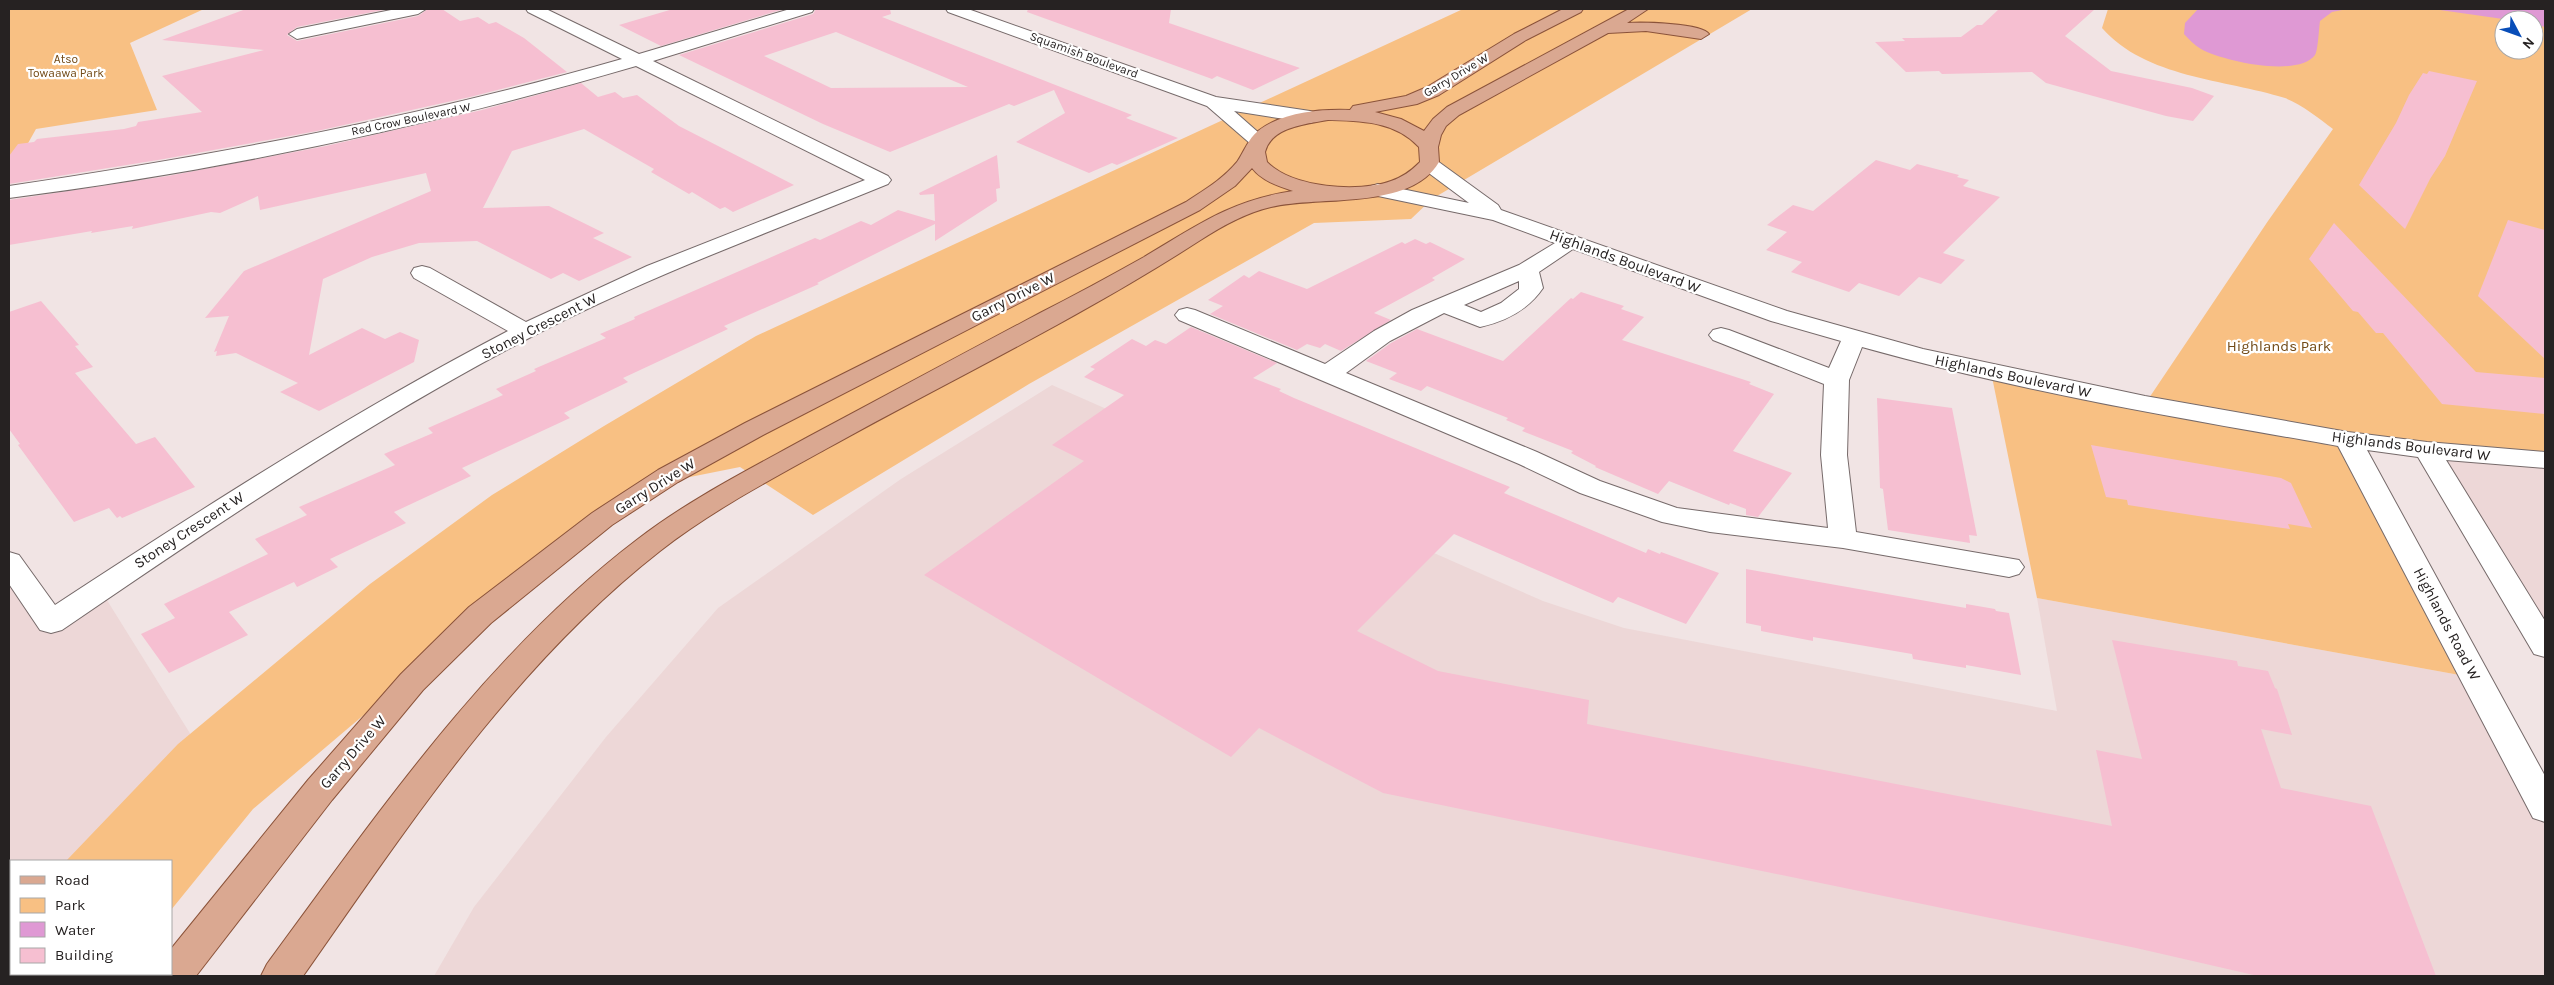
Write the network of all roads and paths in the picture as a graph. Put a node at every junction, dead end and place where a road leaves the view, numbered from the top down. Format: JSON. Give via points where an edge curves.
{"nodes":[{"id":1,"x":418,"y":9,"type":"edge"},
{"id":2,"x":534,"y":9,"type":"edge"},
{"id":3,"x":806,"y":9,"type":"edge"},
{"id":4,"x":954,"y":9,"type":"edge"},
{"id":5,"x":1575,"y":9,"type":"edge"},
{"id":6,"x":1640,"y":9,"type":"edge"},
{"id":7,"x":1652,"y":9,"type":"edge"},
{"id":8,"x":1601,"y":30,"type":"junction"},
{"id":9,"x":297,"y":34,"type":"dead end"},
{"id":10,"x":636,"y":61,"type":"junction"},
{"id":11,"x":1213,"y":102,"type":"junction"},
{"id":12,"x":1319,"y":116,"type":"junction"},
{"id":13,"x":1257,"y":145,"type":"junction"},
{"id":14,"x":1429,"y":155,"type":"junction"},
{"id":15,"x":1378,"y":190,"type":"junction"},
{"id":16,"x":9,"y":192,"type":"edge"},
{"id":17,"x":1338,"y":193,"type":"junction"},
{"id":18,"x":1498,"y":215,"type":"junction"},
{"id":19,"x":1570,"y":242,"type":"junction"},
{"id":20,"x":422,"y":273,"type":"dead end"},
{"id":21,"x":1187,"y":315,"type":"dead end"},
{"id":22,"x":525,"y":331,"type":"junction"},
{"id":23,"x":1721,"y":334,"type":"dead end"},
{"id":24,"x":1854,"y":338,"type":"junction"},
{"id":25,"x":1329,"y":374,"type":"junction"},
{"id":26,"x":1837,"y":380,"type":"junction"},
{"id":27,"x":2348,"y":440,"type":"junction"},
{"id":28,"x":2427,"y":450,"type":"junction"},
{"id":29,"x":2545,"y":460,"type":"edge"},
{"id":30,"x":1844,"y":539,"type":"junction"},
{"id":31,"x":9,"y":562,"type":"edge"},
{"id":32,"x":2009,"y":567,"type":"dead end"},
{"id":33,"x":2545,"y":646,"type":"edge"},
{"id":34,"x":2545,"y":808,"type":"edge"},
{"id":35,"x":173,"y":976,"type":"edge"},
{"id":36,"x":281,"y":976,"type":"edge"}],
"edges":[{"from":1,"to":9,"type":"street"},
{"from":2,"to":10,"type":"street"},
{"from":3,"to":10,"type":"street","name":"Red Crow Boulevard W"},
{"from":4,"to":11,"type":"street","name":"Squamish Boulevard"},
{"from":5,"to":12,"type":"main road","name":"Garry Drive W","via":[[1520,37],[1433,92],[1387,106]]},
{"from":6,"to":8,"type":"main road","name":"Garry Drive W"},
{"from":7,"to":8,"type":"main road","via":[[1675,25],[1701,34],[1646,26]]},
{"from":8,"to":14,"type":"main road","name":"Garry Drive W","via":[[1453,111],[1437,124],[1430,135]]},
{"from":10,"to":16,"type":"street","name":"Red Crow Boulevard W","via":[[397,122],[204,161]]},
{"from":10,"to":22,"type":"street","name":"Stoney Crescent W","via":[[881,180],[642,277]]},
{"from":11,"to":12,"type":"street","name":"Squamish Boulevard"},
{"from":11,"to":13,"type":"street","name":"Squamish Boulevard"},
{"from":12,"to":13,"type":"main road","via":[[1279,126]]},
{"from":12,"to":14,"type":"main road","via":[[1365,117],[1399,125],[1412,131]]},
{"from":13,"to":17,"type":"main road","via":[[1255,158],[1260,166],[1282,181]]},
{"from":13,"to":35,"type":"main road","name":"Garry Drive W","via":[[1245,167],[1228,185],[1193,206],[754,428],[668,476],[571,542],[480,615],[412,682],[320,790]]},
{"from":14,"to":15,"type":"main road","via":[[1422,172],[1411,180]]},
{"from":14,"to":18,"type":"street","name":"Highlands Boulevard W"},
{"from":15,"to":17,"type":"main road"},
{"from":15,"to":18,"type":"street","name":"Highlands Boulevard W"},
{"from":17,"to":36,"type":"main road","via":[[1302,195],[1268,202],[1240,210],[1216,222],[1125,277],[782,462],[650,544],[550,633],[479,708]]},
{"from":18,"to":19,"type":"street","name":"Highlands Boulevard W"},
{"from":19,"to":24,"type":"street","name":"Highlands Boulevard W","via":[[1779,316]]},
{"from":19,"to":25,"type":"street","via":[[1527,270],[1444,305],[1382,336]]},
{"from":20,"to":22,"type":"street"},
{"from":21,"to":25,"type":"street"},
{"from":22,"to":31,"type":"street","name":"Stoney Crescent W","via":[[377,413],[266,480],[51,622]]},
{"from":23,"to":26,"type":"street"},
{"from":24,"to":26,"type":"street"},
{"from":24,"to":27,"type":"street","name":"Highlands Boulevard W","via":[[2077,391]]},
{"from":25,"to":30,"type":"street","via":[[1590,487],[1672,516]]},
{"from":26,"to":30,"type":"street","via":[[1834,455]]},
{"from":27,"to":28,"type":"street","name":"Highlands Boulevard W"},
{"from":27,"to":34,"type":"street","name":"Highlands Road W"},
{"from":28,"to":29,"type":"street","name":"Highlands Boulevard W"},
{"from":28,"to":33,"type":"street"},
{"from":30,"to":32,"type":"street"}]}
